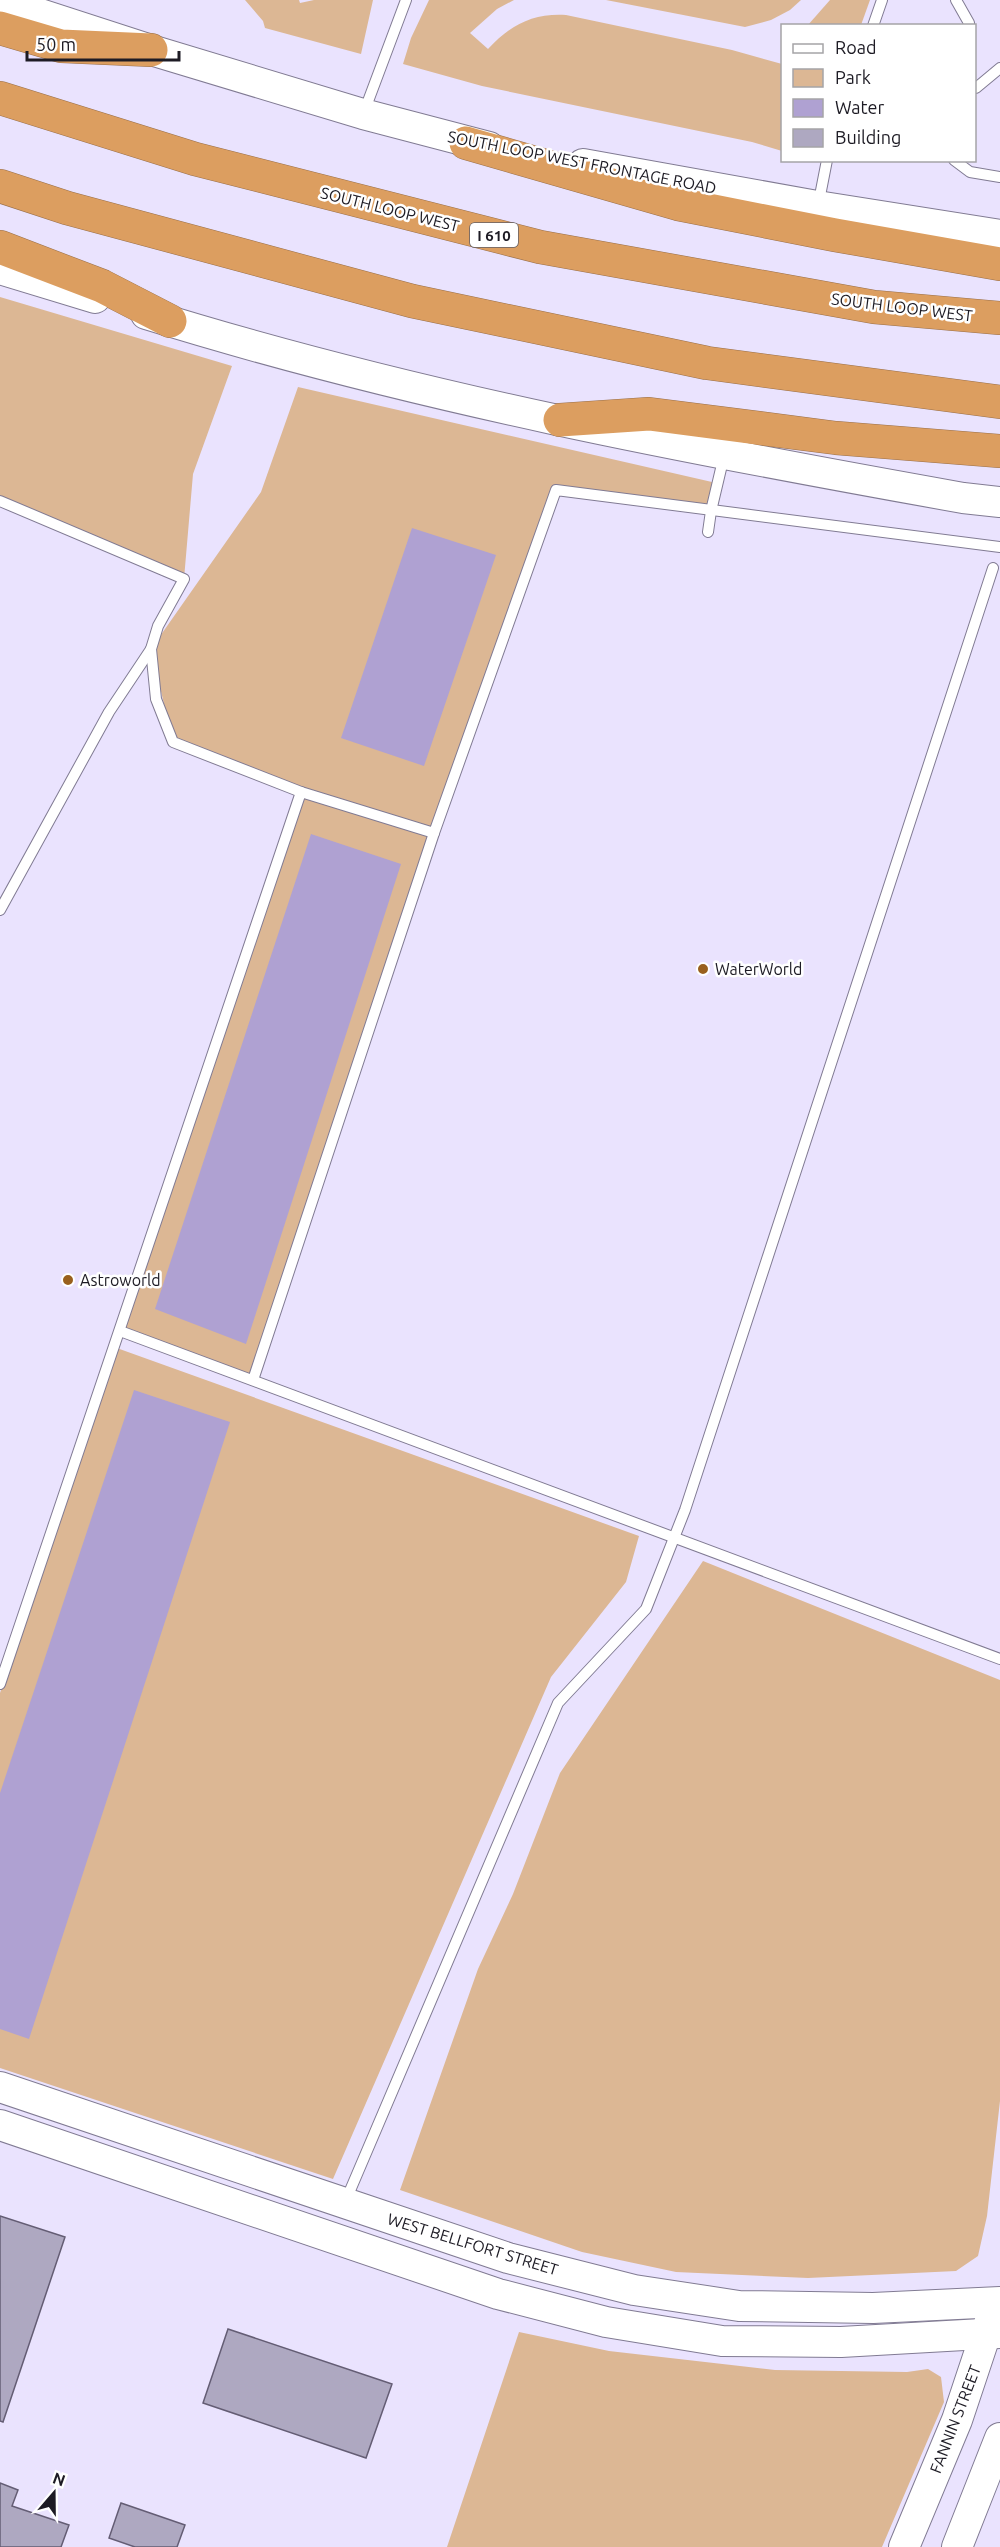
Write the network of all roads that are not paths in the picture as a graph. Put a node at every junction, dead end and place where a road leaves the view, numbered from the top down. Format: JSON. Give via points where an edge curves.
{"nodes":[{"id":1,"x":406,"y":0,"type":"edge"},
{"id":2,"x":882,"y":0,"type":"edge"},
{"id":3,"x":956,"y":0,"type":"edge"},
{"id":4,"x":0,"y":1,"type":"edge"},
{"id":5,"x":874,"y":24,"type":"edge"},
{"id":6,"x":969,"y":24,"type":"edge"},
{"id":7,"x":0,"y":28,"type":"edge"},
{"id":8,"x":151,"y":51,"type":"junction"},
{"id":9,"x":1000,"y":68,"type":"edge"},
{"id":10,"x":976,"y":86,"type":"edge"},
{"id":11,"x":0,"y":98,"type":"edge"},
{"id":12,"x":363,"y":114,"type":"junction"},
{"id":13,"x":466,"y":143,"type":"junction"},
{"id":14,"x":828,"y":162,"type":"edge"},
{"id":15,"x":957,"y":162,"type":"edge"},
{"id":16,"x":1000,"y":177,"type":"edge"},
{"id":17,"x":0,"y":186,"type":"edge"},
{"id":18,"x":818,"y":206,"type":"junction"},
{"id":19,"x":1000,"y":235,"type":"edge"},
{"id":20,"x":0,"y":247,"type":"edge"},
{"id":21,"x":1000,"y":264,"type":"edge"},
{"id":22,"x":0,"y":269,"type":"edge"},
{"id":23,"x":1000,"y":318,"type":"edge"},
{"id":24,"x":170,"y":321,"type":"junction"},
{"id":25,"x":1000,"y":402,"type":"edge"},
{"id":26,"x":560,"y":420,"type":"junction"},
{"id":27,"x":1000,"y":451,"type":"edge"},
{"id":28,"x":724,"y":456,"type":"junction"},
{"id":29,"x":0,"y":501,"type":"edge"},
{"id":30,"x":1000,"y":502,"type":"edge"},
{"id":31,"x":711,"y":511,"type":"junction"},
{"id":32,"x":708,"y":532,"type":"dead end"},
{"id":33,"x":1000,"y":547,"type":"edge"},
{"id":34,"x":993,"y":568,"type":"dead end"},
{"id":35,"x":151,"y":649,"type":"junction"},
{"id":36,"x":301,"y":792,"type":"junction"},
{"id":37,"x":434,"y":833,"type":"junction"},
{"id":38,"x":0,"y":910,"type":"edge"},
{"id":39,"x":120,"y":1330,"type":"junction"},
{"id":40,"x":253,"y":1380,"type":"junction"},
{"id":41,"x":675,"y":1536,"type":"junction"},
{"id":42,"x":1000,"y":1659,"type":"edge"},
{"id":43,"x":0,"y":1684,"type":"edge"},
{"id":44,"x":0,"y":2087,"type":"edge"},
{"id":45,"x":0,"y":2125,"type":"edge"},
{"id":46,"x":345,"y":2203,"type":"junction"},
{"id":47,"x":999,"y":2298,"type":"edge"},
{"id":48,"x":993,"y":2334,"type":"edge"},
{"id":49,"x":1000,"y":2438,"type":"edge"},
{"id":50,"x":904,"y":2547,"type":"edge"},
{"id":51,"x":957,"y":2547,"type":"edge"}],
"edges":[{"from":1,"to":12,"type":"lane"},
{"from":2,"to":5,"type":"lane"},
{"from":3,"to":6,"type":"lane"},
{"from":4,"to":8,"type":"main road","name":"SOUTH LOOP WEST FRONTAGE ROAD"},
{"from":7,"to":8,"type":"highway","via":[[61,46]]},
{"from":8,"to":12,"type":"main road","name":"SOUTH LOOP WEST FRONTAGE ROAD"},
{"from":9,"to":10,"type":"lane"},
{"from":11,"to":23,"type":"highway","name":"SOUTH LOOP WEST","number":"I 610","via":[[195,159],[540,247],[874,307]]},
{"from":12,"to":13,"type":"main road","name":"SOUTH LOOP WEST FRONTAGE ROAD"},
{"from":13,"to":18,"type":"main road","name":"SOUTH LOOP WEST FRONTAGE ROAD"},
{"from":13,"to":21,"type":"highway","via":[[678,204]]},
{"from":14,"to":18,"type":"lane"},
{"from":15,"to":16,"type":"lane","via":[[970,172]]},
{"from":17,"to":25,"type":"highway","via":[[67,208],[412,301],[707,363]]},
{"from":18,"to":19,"type":"main road","name":"SOUTH LOOP WEST FRONTAGE ROAD"},
{"from":20,"to":24,"type":"highway","via":[[102,286]]},
{"from":22,"to":24,"type":"main road"},
{"from":24,"to":26,"type":"main road","via":[[412,387]]},
{"from":26,"to":27,"type":"highway","via":[[649,414],[836,438]]},
{"from":26,"to":28,"type":"main road"},
{"from":28,"to":30,"type":"main road"},
{"from":28,"to":31,"type":"lane"},
{"from":29,"to":35,"type":"lane","via":[[184,579],[158,626]]},
{"from":31,"to":32,"type":"lane"},
{"from":31,"to":33,"type":"lane"},
{"from":31,"to":37,"type":"lane","via":[[556,490]]},
{"from":34,"to":41,"type":"lane"},
{"from":35,"to":36,"type":"lane","via":[[156,699],[173,742]]},
{"from":35,"to":38,"type":"lane","via":[[109,712]]},
{"from":36,"to":37,"type":"lane"},
{"from":36,"to":39,"type":"lane"},
{"from":37,"to":40,"type":"lane"},
{"from":39,"to":40,"type":"lane"},
{"from":39,"to":43,"type":"lane"},
{"from":40,"to":41,"type":"lane"},
{"from":41,"to":42,"type":"lane"},
{"from":41,"to":46,"type":"lane","via":[[646,1609],[558,1703]]},
{"from":44,"to":46,"type":"main road","name":"WEST BELLFORT STREET"},
{"from":45,"to":48,"type":"main road","via":[[498,2294],[606,2322],[722,2341],[842,2342]]},
{"from":46,"to":47,"type":"main road","name":"WEST BELLFORT STREET","via":[[520,2261],[634,2290],[739,2306],[873,2308]]},
{"from":47,"to":48,"type":"main road","name":"FANNIN STREET"},
{"from":48,"to":50,"type":"main road","name":"FANNIN STREET"},
{"from":49,"to":51,"type":"main road"}]}
